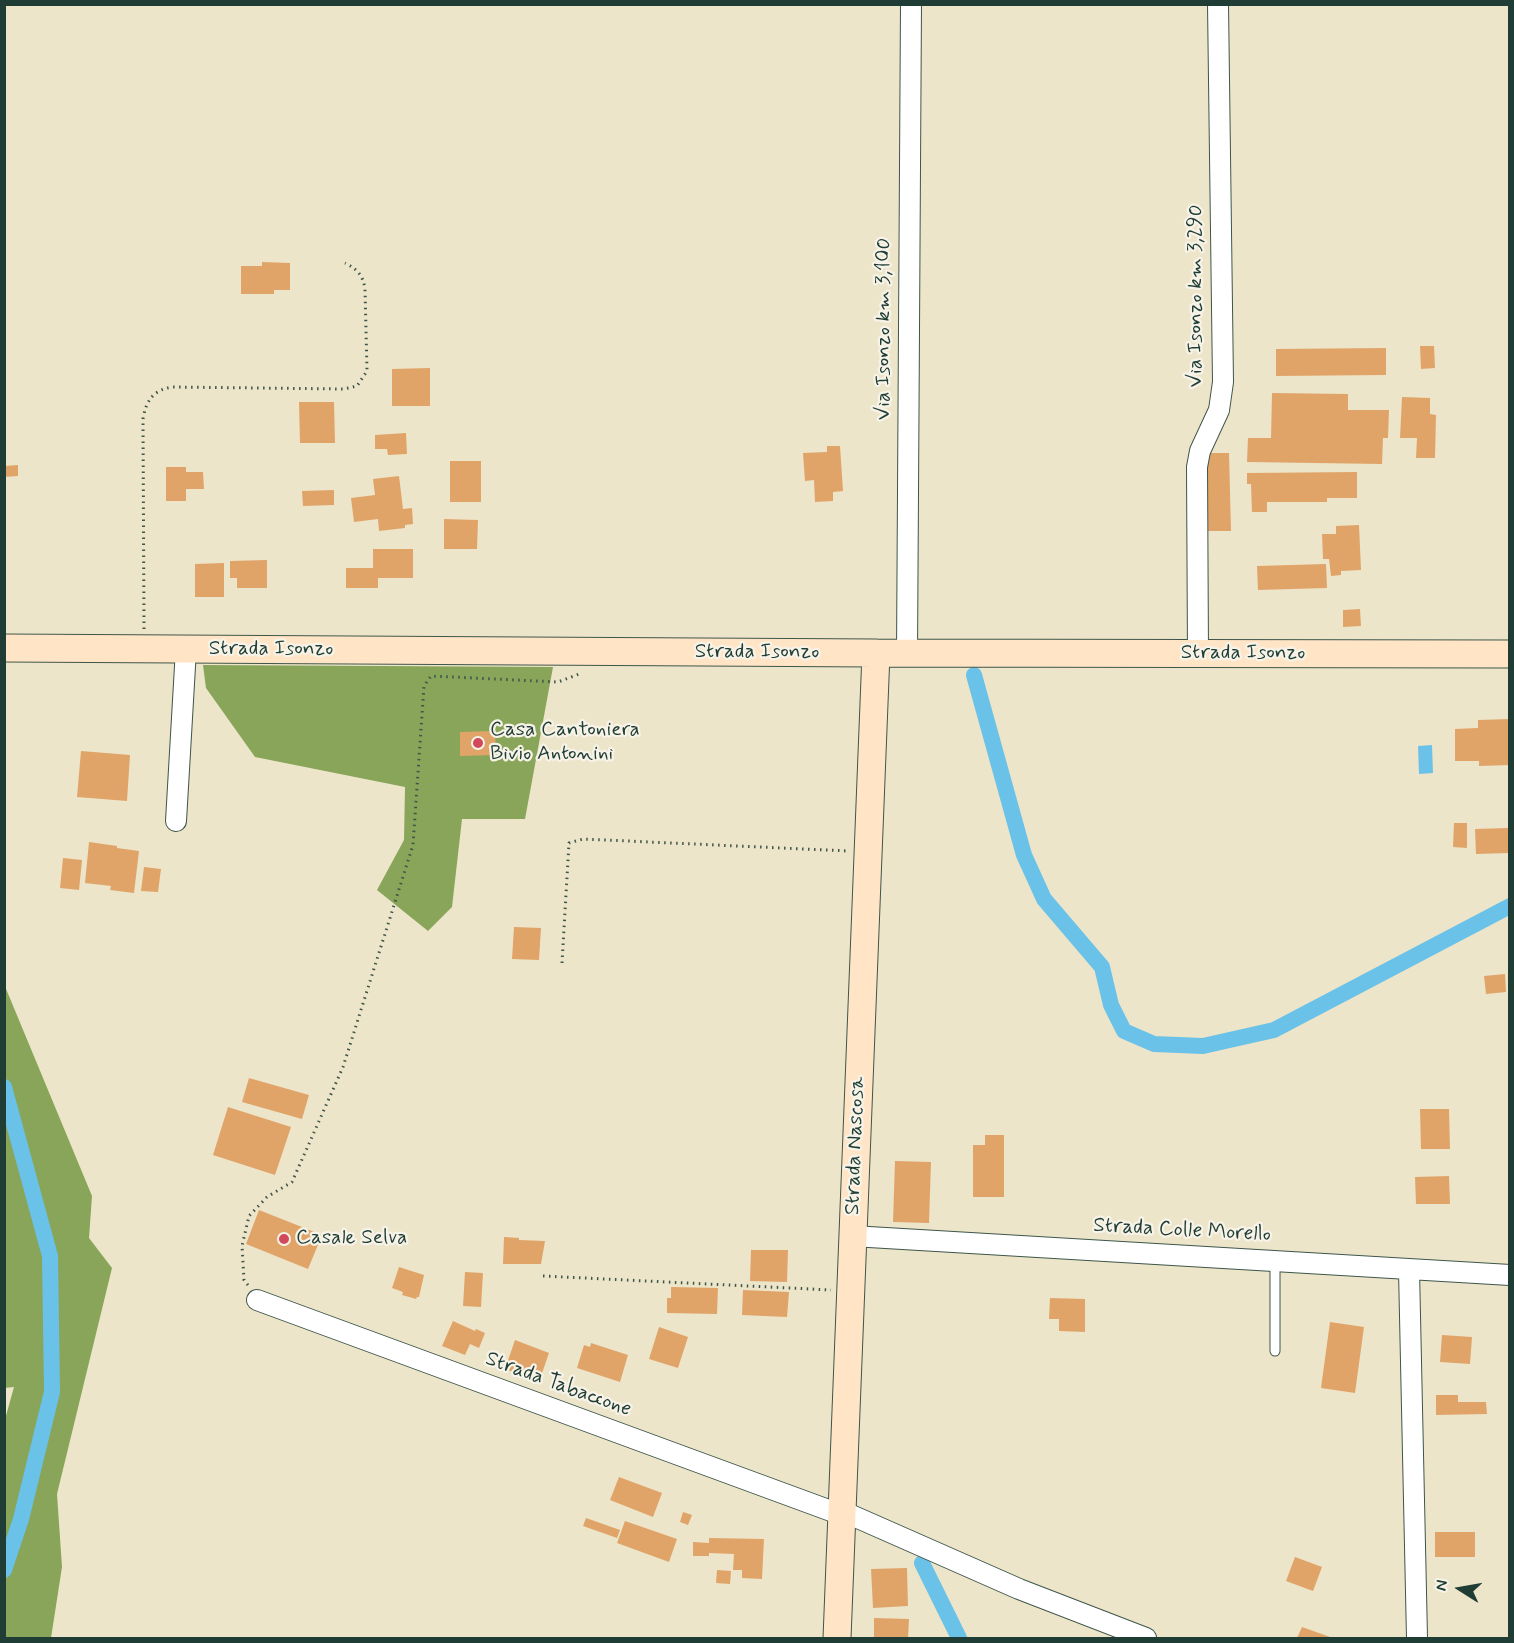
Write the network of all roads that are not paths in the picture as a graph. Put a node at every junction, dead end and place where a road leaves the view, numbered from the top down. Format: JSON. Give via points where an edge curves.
{"nodes":[{"id":1,"x":910,"y":4,"type":"edge"},
{"id":2,"x":1218,"y":4,"type":"edge"},
{"id":3,"x":4,"y":648,"type":"edge"},
{"id":4,"x":186,"y":650,"type":"junction"},
{"id":5,"x":876,"y":653,"type":"junction"},
{"id":6,"x":907,"y":653,"type":"junction"},
{"id":7,"x":1198,"y":654,"type":"junction"},
{"id":8,"x":1509,"y":654,"type":"edge"},
{"id":9,"x":176,"y":821,"type":"dead end"},
{"id":10,"x":852,"y":1236,"type":"junction"},
{"id":11,"x":1275,"y":1261,"type":"junction"},
{"id":12,"x":1409,"y":1270,"type":"junction"},
{"id":13,"x":1509,"y":1275,"type":"edge"},
{"id":14,"x":257,"y":1300,"type":"road end"},
{"id":15,"x":1275,"y":1351,"type":"dead end"},
{"id":16,"x":842,"y":1513,"type":"junction"},
{"id":17,"x":837,"y":1638,"type":"edge"},
{"id":18,"x":1146,"y":1638,"type":"edge"},
{"id":19,"x":1417,"y":1638,"type":"edge"}],
"edges":[{"from":1,"to":6,"type":"street","name":"Via Isonzo km 3,100"},
{"from":2,"to":7,"type":"street","name":"Via Isonzo km 3,290","via":[[1223,382],[1219,410],[1197,467]]},
{"from":3,"to":4,"type":"main road","name":"Strada Isonzo"},
{"from":4,"to":5,"type":"main road","name":"Strada Isonzo"},
{"from":4,"to":9,"type":"street"},
{"from":5,"to":6,"type":"main road","name":"Strada Isonzo"},
{"from":5,"to":10,"type":"main road","name":"Strada Nascosa"},
{"from":6,"to":7,"type":"main road","name":"Strada Isonzo"},
{"from":7,"to":8,"type":"main road","name":"Strada Isonzo"},
{"from":10,"to":11,"type":"street","name":"Strada Colle Morello"},
{"from":10,"to":16,"type":"main road","name":"Strada Nascosa"},
{"from":11,"to":12,"type":"street","name":"Strada Colle Morello"},
{"from":11,"to":15,"type":"lane"},
{"from":12,"to":13,"type":"street","name":"Strada Colle Morello"},
{"from":12,"to":19,"type":"street"},
{"from":14,"to":16,"type":"street","name":"Strada Tabaccone"},
{"from":16,"to":17,"type":"main road","name":"Strada Nascosa"},
{"from":16,"to":18,"type":"street","name":"Strada Tabaccone"}]}
